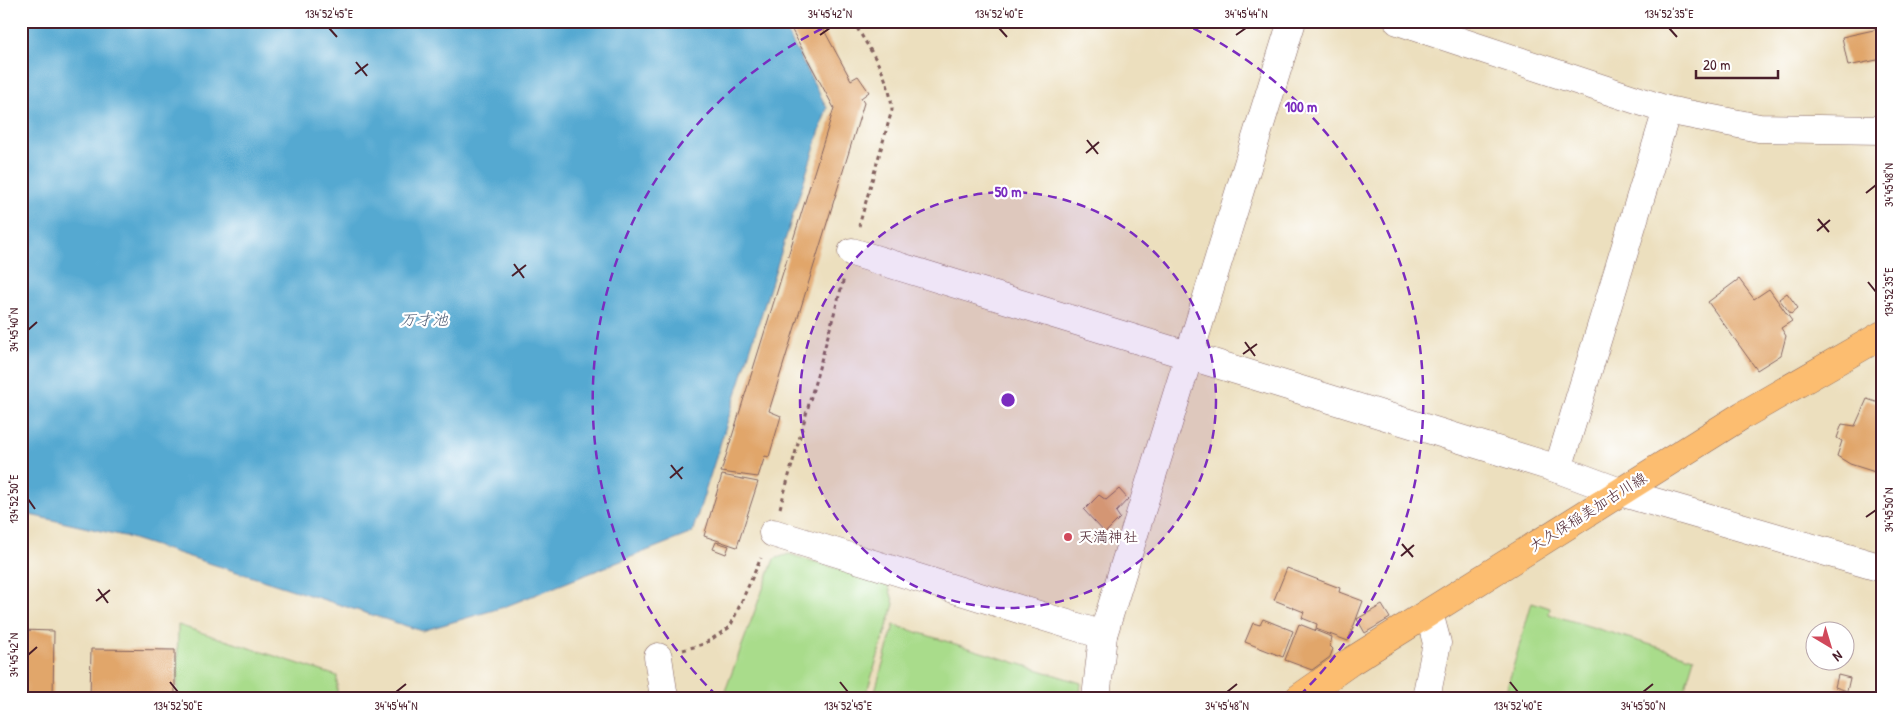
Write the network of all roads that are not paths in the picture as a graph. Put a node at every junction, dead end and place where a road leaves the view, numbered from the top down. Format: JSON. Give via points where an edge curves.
{"nodes":[{"id":1,"x":1292,"y":21,"type":"edge"},
{"id":2,"x":1398,"y":21,"type":"edge"},
{"id":3,"x":1667,"y":110,"type":"junction"},
{"id":4,"x":1882,"y":130,"type":"edge"},
{"id":5,"x":852,"y":252,"type":"road end"},
{"id":6,"x":1882,"y":335,"type":"edge"},
{"id":7,"x":1188,"y":357,"type":"junction"},
{"id":8,"x":1558,"y":469,"type":"junction"},
{"id":9,"x":1620,"y":492,"type":"junction"},
{"id":10,"x":773,"y":533,"type":"road end"},
{"id":11,"x":1882,"y":568,"type":"edge"},
{"id":12,"x":1429,"y":613,"type":"junction"},
{"id":13,"x":1103,"y":635,"type":"junction"},
{"id":14,"x":658,"y":657,"type":"road end"},
{"id":15,"x":664,"y":698,"type":"edge"},
{"id":16,"x":1096,"y":698,"type":"edge"},
{"id":17,"x":1299,"y":698,"type":"edge"},
{"id":18,"x":1426,"y":698,"type":"edge"}],
"edges":[{"from":1,"to":7,"type":"street"},
{"from":2,"to":3,"type":"street"},
{"from":3,"to":4,"type":"street","via":[[1759,128]]},
{"from":3,"to":8,"type":"street"},
{"from":5,"to":7,"type":"street"},
{"from":6,"to":9,"type":"main road","name":"大久保稲美加古川線","via":[[1743,415]]},
{"from":7,"to":8,"type":"street"},
{"from":7,"to":13,"type":"street"},
{"from":8,"to":9,"type":"street"},
{"from":9,"to":11,"type":"street"},
{"from":9,"to":12,"type":"main road","name":"大久保稲美加古川線"},
{"from":10,"to":13,"type":"street"},
{"from":12,"to":17,"type":"main road","name":"大久保稲美加古川線"},
{"from":12,"to":18,"type":"street","via":[[1437,643]]},
{"from":13,"to":16,"type":"street"},
{"from":14,"to":15,"type":"street"}]}
